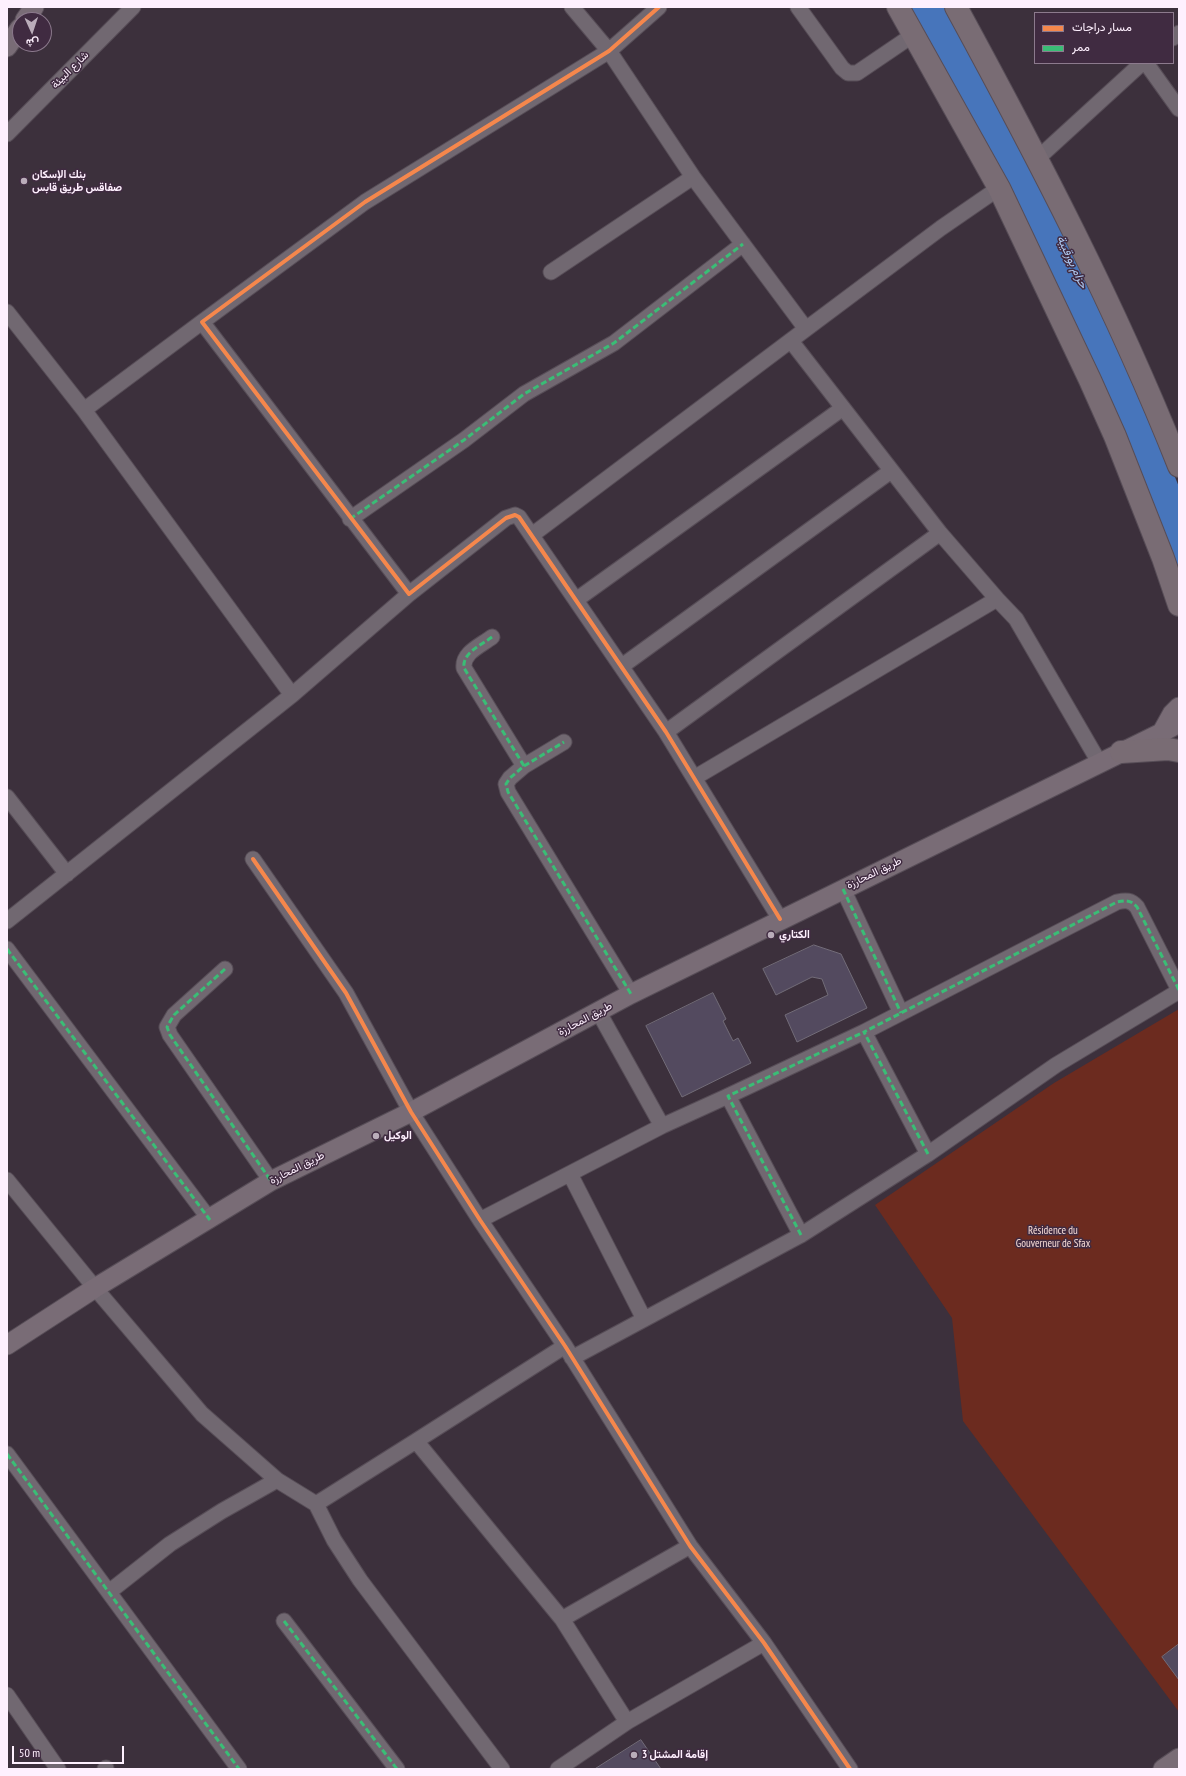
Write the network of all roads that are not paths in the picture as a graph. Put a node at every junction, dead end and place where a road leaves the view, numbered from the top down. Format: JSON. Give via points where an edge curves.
{"nodes":[{"id":1,"x":133,"y":7,"type":"edge"},
{"id":2,"x":572,"y":7,"type":"edge"},
{"id":3,"x":659,"y":7,"type":"edge"},
{"id":4,"x":798,"y":7,"type":"edge"},
{"id":5,"x":898,"y":7,"type":"edge"},
{"id":6,"x":956,"y":7,"type":"edge"},
{"id":7,"x":914,"y":35,"type":"junction"},
{"id":8,"x":609,"y":50,"type":"junction"},
{"id":9,"x":1141,"y":64,"type":"edge"},
{"id":10,"x":1147,"y":64,"type":"edge"},
{"id":11,"x":1179,"y":109,"type":"edge"},
{"id":12,"x":7,"y":134,"type":"edge"},
{"id":13,"x":1037,"y":159,"type":"junction"},
{"id":14,"x":693,"y":177,"type":"junction"},
{"id":15,"x":999,"y":188,"type":"junction"},
{"id":16,"x":743,"y":244,"type":"junction"},
{"id":17,"x":551,"y":272,"type":"dead end"},
{"id":18,"x":7,"y":312,"type":"edge"},
{"id":19,"x":202,"y":322,"type":"junction"},
{"id":20,"x":806,"y":329,"type":"junction"},
{"id":21,"x":791,"y":341,"type":"junction"},
{"id":22,"x":843,"y":408,"type":"junction"},
{"id":23,"x":84,"y":410,"type":"junction"},
{"id":24,"x":1179,"y":466,"type":"edge"},
{"id":25,"x":891,"y":470,"type":"junction"},
{"id":26,"x":350,"y":518,"type":"junction"},
{"id":27,"x":940,"y":533,"type":"junction"},
{"id":28,"x":532,"y":535,"type":"junction"},
{"id":29,"x":409,"y":594,"type":"junction"},
{"id":30,"x":997,"y":599,"type":"junction"},
{"id":31,"x":576,"y":600,"type":"junction"},
{"id":32,"x":1179,"y":606,"type":"edge"},
{"id":33,"x":492,"y":637,"type":"dead end"},
{"id":34,"x":622,"y":666,"type":"junction"},
{"id":35,"x":292,"y":695,"type":"junction"},
{"id":36,"x":1179,"y":707,"type":"edge"},
{"id":37,"x":1179,"y":723,"type":"edge"},
{"id":38,"x":666,"y":732,"type":"junction"},
{"id":39,"x":1161,"y":733,"type":"junction"},
{"id":40,"x":564,"y":742,"type":"dead end"},
{"id":41,"x":1179,"y":750,"type":"edge"},
{"id":42,"x":1121,"y":752,"type":"junction"},
{"id":43,"x":1099,"y":762,"type":"junction"},
{"id":44,"x":524,"y":766,"type":"junction"},
{"id":45,"x":694,"y":778,"type":"junction"},
{"id":46,"x":7,"y":797,"type":"edge"},
{"id":47,"x":253,"y":859,"type":"dead end"},
{"id":48,"x":67,"y":874,"type":"junction"},
{"id":49,"x":843,"y":889,"type":"junction"},
{"id":50,"x":780,"y":919,"type":"junction"},
{"id":51,"x":7,"y":921,"type":"edge"},
{"id":52,"x":7,"y":949,"type":"edge"},
{"id":53,"x":225,"y":969,"type":"dead end"},
{"id":54,"x":1179,"y":990,"type":"edge"},
{"id":55,"x":630,"y":994,"type":"junction"},
{"id":56,"x":598,"y":1011,"type":"junction"},
{"id":57,"x":901,"y":1013,"type":"junction"},
{"id":58,"x":864,"y":1032,"type":"junction"},
{"id":59,"x":728,"y":1096,"type":"junction"},
{"id":60,"x":410,"y":1112,"type":"junction"},
{"id":61,"x":662,"y":1126,"type":"junction"},
{"id":62,"x":928,"y":1154,"type":"junction"},
{"id":63,"x":570,"y":1174,"type":"junction"},
{"id":64,"x":7,"y":1180,"type":"edge"},
{"id":65,"x":271,"y":1181,"type":"junction"},
{"id":66,"x":210,"y":1220,"type":"junction"},
{"id":67,"x":480,"y":1220,"type":"junction"},
{"id":68,"x":801,"y":1235,"type":"junction"},
{"id":69,"x":95,"y":1288,"type":"junction"},
{"id":70,"x":644,"y":1319,"type":"junction"},
{"id":71,"x":7,"y":1345,"type":"edge"},
{"id":72,"x":568,"y":1352,"type":"junction"},
{"id":73,"x":416,"y":1441,"type":"junction"},
{"id":74,"x":7,"y":1454,"type":"edge"},
{"id":75,"x":278,"y":1480,"type":"junction"},
{"id":76,"x":316,"y":1504,"type":"junction"},
{"id":77,"x":690,"y":1546,"type":"junction"},
{"id":78,"x":109,"y":1592,"type":"junction"},
{"id":79,"x":562,"y":1619,"type":"junction"},
{"id":80,"x":284,"y":1621,"type":"dead end"},
{"id":81,"x":764,"y":1643,"type":"junction"},
{"id":82,"x":7,"y":1695,"type":"edge"},
{"id":83,"x":627,"y":1722,"type":"junction"},
{"id":84,"x":1179,"y":1758,"type":"edge"},
{"id":85,"x":58,"y":1769,"type":"edge"},
{"id":86,"x":239,"y":1769,"type":"edge"},
{"id":87,"x":397,"y":1769,"type":"edge"},
{"id":88,"x":502,"y":1769,"type":"edge"},
{"id":89,"x":558,"y":1769,"type":"edge"},
{"id":90,"x":850,"y":1769,"type":"edge"},
{"id":91,"x":1162,"y":1769,"type":"edge"}],
"edges":[{"from":1,"to":12,"type":"street","name":"شارع البيئة"},
{"from":2,"to":8,"type":"street"},
{"from":3,"to":8,"type":"street"},
{"from":4,"to":7,"type":"street","via":[[848,73],[857,73]]},
{"from":5,"to":7,"type":"highway"},
{"from":6,"to":13,"type":"highway"},
{"from":7,"to":15,"type":"highway"},
{"from":8,"to":14,"type":"street"},
{"from":8,"to":19,"type":"street","via":[[365,202]]},
{"from":9,"to":13,"type":"street"},
{"from":10,"to":11,"type":"street"},
{"from":13,"to":24,"type":"highway","via":[[1152,397]]},
{"from":14,"to":16,"type":"street"},
{"from":14,"to":17,"type":"street"},
{"from":15,"to":20,"type":"street"},
{"from":15,"to":32,"type":"highway","via":[[1115,436]]},
{"from":16,"to":20,"type":"street"},
{"from":16,"to":26,"type":"street","via":[[614,343],[524,394],[464,440]]},
{"from":18,"to":23,"type":"street"},
{"from":19,"to":23,"type":"street"},
{"from":19,"to":26,"type":"street"},
{"from":20,"to":21,"type":"street"},
{"from":21,"to":22,"type":"street"},
{"from":21,"to":28,"type":"street"},
{"from":22,"to":25,"type":"street"},
{"from":22,"to":31,"type":"street"},
{"from":23,"to":35,"type":"street"},
{"from":25,"to":27,"type":"street"},
{"from":25,"to":34,"type":"street"},
{"from":26,"to":29,"type":"street"},
{"from":27,"to":30,"type":"street"},
{"from":27,"to":38,"type":"street"},
{"from":28,"to":29,"type":"street","via":[[518,517],[511,515]]},
{"from":28,"to":31,"type":"street"},
{"from":29,"to":35,"type":"street"},
{"from":30,"to":43,"type":"street","via":[[1016,619]]},
{"from":30,"to":45,"type":"street"},
{"from":31,"to":34,"type":"street"},
{"from":33,"to":44,"type":"street","via":[[466,655],[463,661],[464,668]]},
{"from":34,"to":38,"type":"street"},
{"from":35,"to":48,"type":"street"},
{"from":36,"to":39,"type":"main road"},
{"from":37,"to":39,"type":"main road","name":"طريق المحارزة"},
{"from":38,"to":45,"type":"street"},
{"from":39,"to":42,"type":"main road","name":"طريق المحارزة"},
{"from":40,"to":44,"type":"street"},
{"from":41,"to":42,"type":"highway"},
{"from":42,"to":43,"type":"main road","name":"طريق المحارزة"},
{"from":43,"to":49,"type":"main road","name":"طريق المحارزة"},
{"from":44,"to":55,"type":"street","via":[[506,784],[508,792]]},
{"from":45,"to":50,"type":"street"},
{"from":46,"to":48,"type":"street"},
{"from":47,"to":60,"type":"street","via":[[346,993]]},
{"from":48,"to":51,"type":"street"},
{"from":49,"to":50,"type":"main road","name":"طريق المحارزة"},
{"from":49,"to":57,"type":"street"},
{"from":50,"to":55,"type":"main road","name":"طريق المحارزة"},
{"from":52,"to":66,"type":"street"},
{"from":53,"to":65,"type":"street","via":[[174,1015],[167,1027],[170,1036]]},
{"from":54,"to":57,"type":"street","via":[[1137,907],[1128,900],[1123,900]]},
{"from":54,"to":62,"type":"street","via":[[1056,1066]]},
{"from":55,"to":56,"type":"main road","name":"طريق المحارزة"},
{"from":56,"to":60,"type":"main road","name":"طريق المحارزة"},
{"from":56,"to":61,"type":"street"},
{"from":57,"to":58,"type":"street"},
{"from":58,"to":59,"type":"street"},
{"from":58,"to":62,"type":"street"},
{"from":59,"to":61,"type":"street"},
{"from":59,"to":68,"type":"street"},
{"from":60,"to":65,"type":"main road","name":"طريق المحارزة"},
{"from":60,"to":67,"type":"street"},
{"from":61,"to":63,"type":"street"},
{"from":62,"to":68,"type":"street"},
{"from":63,"to":67,"type":"street"},
{"from":63,"to":70,"type":"street"},
{"from":64,"to":69,"type":"street"},
{"from":65,"to":66,"type":"main road","name":"طريق المحارزة"},
{"from":66,"to":69,"type":"main road","name":"طريق المحارزة"},
{"from":67,"to":72,"type":"street"},
{"from":68,"to":70,"type":"street"},
{"from":69,"to":71,"type":"main road","name":"طريق المحارزة"},
{"from":69,"to":75,"type":"street","via":[[202,1414]]},
{"from":70,"to":72,"type":"street"},
{"from":72,"to":73,"type":"street"},
{"from":72,"to":77,"type":"street"},
{"from":73,"to":76,"type":"street"},
{"from":73,"to":79,"type":"street"},
{"from":74,"to":78,"type":"street"},
{"from":75,"to":76,"type":"street"},
{"from":75,"to":78,"type":"street","via":[[170,1544]]},
{"from":76,"to":88,"type":"street","via":[[334,1540],[360,1580]]},
{"from":77,"to":79,"type":"street"},
{"from":77,"to":81,"type":"street"},
{"from":78,"to":86,"type":"street"},
{"from":79,"to":83,"type":"street"},
{"from":80,"to":87,"type":"street"},
{"from":81,"to":83,"type":"street"},
{"from":81,"to":90,"type":"street"},
{"from":82,"to":85,"type":"street"},
{"from":83,"to":89,"type":"street"},
{"from":84,"to":91,"type":"main road"}]}
